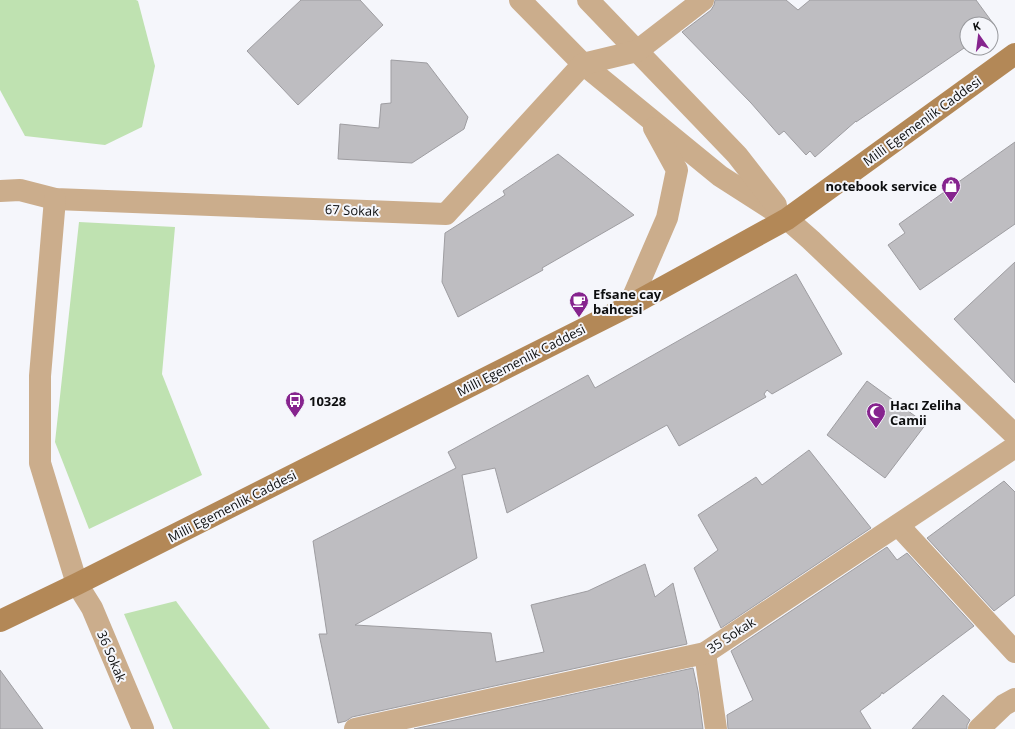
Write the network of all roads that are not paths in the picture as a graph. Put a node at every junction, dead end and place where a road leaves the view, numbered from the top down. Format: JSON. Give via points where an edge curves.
{"nodes":[{"id":1,"x":520,"y":0,"type":"edge"},
{"id":2,"x":588,"y":0,"type":"edge"},
{"id":3,"x":703,"y":0,"type":"edge"},
{"id":4,"x":637,"y":51,"type":"junction"},
{"id":5,"x":1015,"y":54,"type":"edge"},
{"id":6,"x":583,"y":64,"type":"junction"},
{"id":7,"x":648,"y":118,"type":"junction"},
{"id":8,"x":0,"y":191,"type":"edge"},
{"id":9,"x":55,"y":199,"type":"junction"},
{"id":10,"x":787,"y":218,"type":"junction"},
{"id":11,"x":629,"y":306,"type":"junction"},
{"id":12,"x":1011,"y":424,"type":"edge"},
{"id":13,"x":1015,"y":447,"type":"edge"},
{"id":14,"x":898,"y":525,"type":"junction"},
{"id":15,"x":77,"y":584,"type":"junction"},
{"id":16,"x":0,"y":621,"type":"edge"},
{"id":17,"x":1015,"y":652,"type":"edge"},
{"id":18,"x":705,"y":653,"type":"junction"},
{"id":19,"x":1015,"y":699,"type":"edge"},
{"id":20,"x":143,"y":729,"type":"edge"},
{"id":21,"x":355,"y":729,"type":"edge"},
{"id":22,"x":716,"y":729,"type":"edge"},
{"id":23,"x":979,"y":729,"type":"edge"}],
"edges":[{"from":1,"to":6,"type":"street"},
{"from":2,"to":4,"type":"street"},
{"from":3,"to":4,"type":"street"},
{"from":4,"to":6,"type":"street"},
{"from":4,"to":10,"type":"street","via":[[737,155]]},
{"from":5,"to":10,"type":"street","name":"Milli Egemenlik Caddesi"},
{"from":6,"to":7,"type":"street"},
{"from":6,"to":9,"type":"street","name":"67 Sokak","via":[[446,214]]},
{"from":7,"to":10,"type":"street","via":[[720,176]]},
{"from":7,"to":11,"type":"street","via":[[677,170],[667,218]]},
{"from":8,"to":9,"type":"street","name":"67 Sokak","via":[[20,190]]},
{"from":9,"to":15,"type":"street","name":"36 Sokak","via":[[40,376],[40,463]]},
{"from":10,"to":11,"type":"street","name":"Milli Egemenlik Caddesi"},
{"from":10,"to":12,"type":"street"},
{"from":11,"to":15,"type":"street","name":"Milli Egemenlik Caddesi"},
{"from":13,"to":14,"type":"street","name":"35 Sokak"},
{"from":14,"to":17,"type":"street"},
{"from":14,"to":18,"type":"street","name":"35 Sokak"},
{"from":15,"to":16,"type":"street","name":"Milli Egemenlik Caddesi"},
{"from":15,"to":20,"type":"street","name":"36 Sokak","via":[[92,608]]},
{"from":18,"to":21,"type":"street","name":"35 Sokak"},
{"from":18,"to":22,"type":"street"},
{"from":19,"to":23,"type":"street","via":[[1004,705]]}]}
